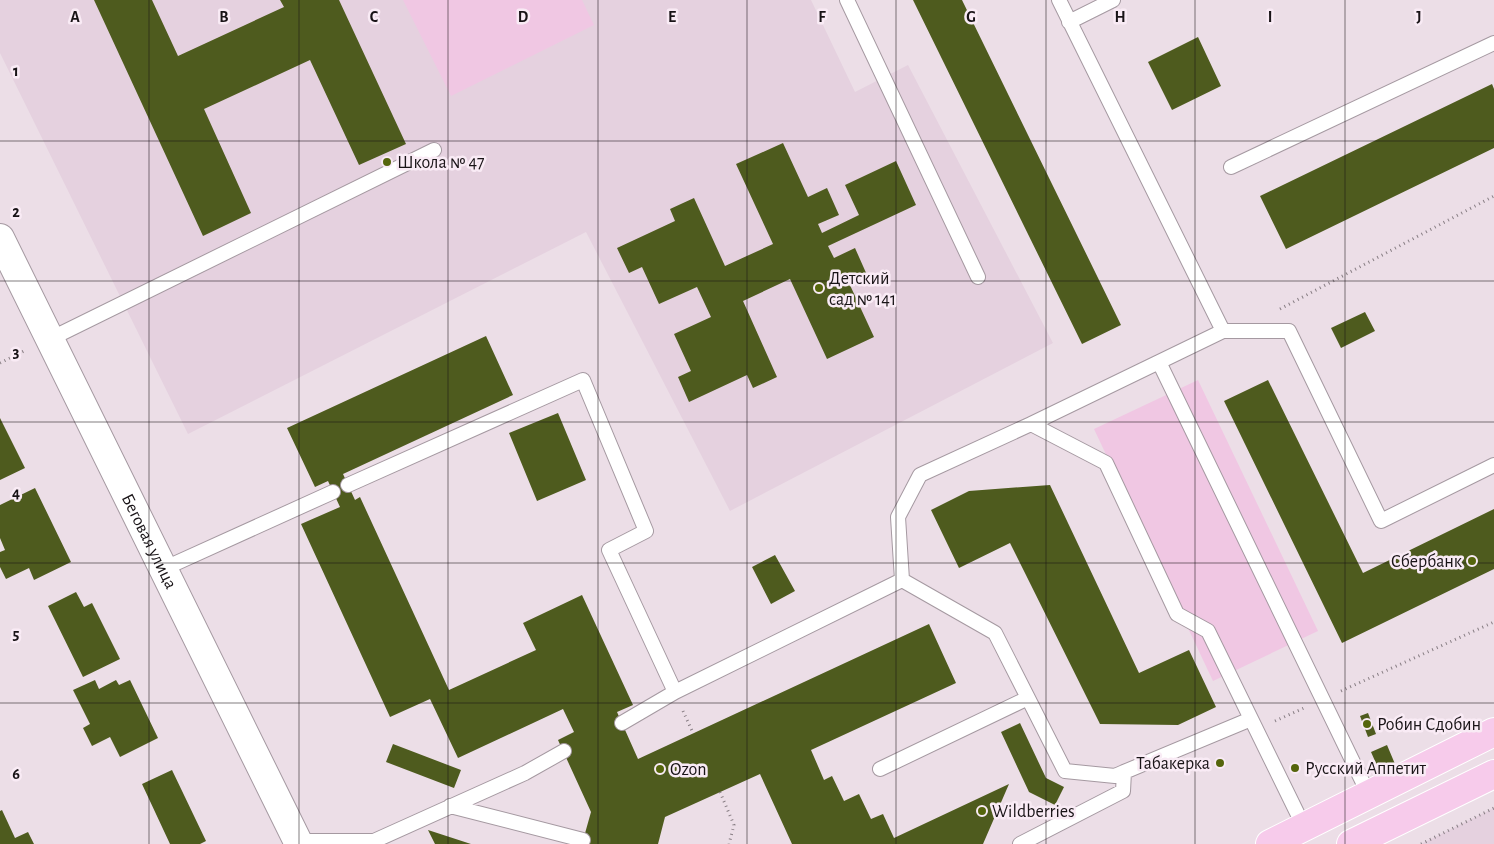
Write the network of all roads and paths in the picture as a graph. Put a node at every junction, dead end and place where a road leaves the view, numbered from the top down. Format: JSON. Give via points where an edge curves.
{"nodes":[{"id":1,"x":847,"y":0,"type":"edge"},
{"id":2,"x":1059,"y":0,"type":"edge"},
{"id":3,"x":1113,"y":0,"type":"edge"},
{"id":4,"x":1070,"y":22,"type":"junction"},
{"id":5,"x":1494,"y":43,"type":"edge"},
{"id":6,"x":434,"y":150,"type":"dead end"},
{"id":7,"x":1231,"y":167,"type":"dead end"},
{"id":8,"x":1494,"y":196,"type":"edge"},
{"id":9,"x":0,"y":238,"type":"edge"},
{"id":10,"x":978,"y":277,"type":"dead end"},
{"id":11,"x":1239,"y":331,"type":"junction"},
{"id":12,"x":1223,"y":332,"type":"junction"},
{"id":13,"x":50,"y":339,"type":"junction"},
{"id":14,"x":1159,"y":362,"type":"junction"},
{"id":15,"x":1031,"y":424,"type":"junction"},
{"id":16,"x":1494,"y":465,"type":"edge"},
{"id":17,"x":348,"y":485,"type":"dead end"},
{"id":18,"x":333,"y":492,"type":"dead end"},
{"id":19,"x":163,"y":569,"type":"junction"},
{"id":20,"x":902,"y":580,"type":"junction"},
{"id":21,"x":1494,"y":622,"type":"edge"},
{"id":22,"x":1413,"y":659,"type":"dead end"},
{"id":23,"x":675,"y":692,"type":"junction"},
{"id":24,"x":1028,"y":698,"type":"junction"},
{"id":25,"x":1251,"y":720,"type":"junction"},
{"id":26,"x":622,"y":723,"type":"dead end"},
{"id":27,"x":1494,"y":732,"type":"edge"},
{"id":28,"x":564,"y":751,"type":"dead end"},
{"id":29,"x":880,"y":769,"type":"dead end"},
{"id":30,"x":1124,"y":772,"type":"junction"},
{"id":31,"x":1494,"y":774,"type":"edge"},
{"id":32,"x":720,"y":792,"type":"dead end"},
{"id":33,"x":1369,"y":795,"type":"junction"},
{"id":34,"x":450,"y":806,"type":"junction"},
{"id":35,"x":1494,"y":808,"type":"edge"},
{"id":36,"x":1304,"y":827,"type":"junction"},
{"id":37,"x":583,"y":840,"type":"dead end"},
{"id":38,"x":298,"y":842,"type":"edge"},
{"id":39,"x":729,"y":844,"type":"edge"},
{"id":40,"x":1020,"y":844,"type":"edge"},
{"id":41,"x":1270,"y":844,"type":"edge"},
{"id":42,"x":1351,"y":844,"type":"edge"},
{"id":43,"x":1421,"y":844,"type":"edge"}],
"edges":[{"from":1,"to":10,"type":"lane"},
{"from":2,"to":4,"type":"lane"},
{"from":3,"to":4,"type":"lane"},
{"from":4,"to":12,"type":"lane"},
{"from":5,"to":7,"type":"lane"},
{"from":6,"to":13,"type":"lane"},
{"from":8,"to":11,"type":"path"},
{"from":9,"to":13,"type":"street","name":"Беговая улица"},
{"from":11,"to":12,"type":"lane"},
{"from":11,"to":16,"type":"lane","via":[[1289,331],[1381,521]]},
{"from":12,"to":14,"type":"lane"},
{"from":13,"to":19,"type":"street","name":"Беговая улица"},
{"from":14,"to":15,"type":"lane"},
{"from":14,"to":33,"type":"lane"},
{"from":15,"to":20,"type":"lane","via":[[920,475],[898,518]]},
{"from":15,"to":25,"type":"lane","via":[[1106,462],[1177,614],[1208,631]]},
{"from":17,"to":23,"type":"lane","via":[[583,380],[646,531],[609,550]]},
{"from":18,"to":19,"type":"lane"},
{"from":19,"to":38,"type":"street","name":"Беговая улица"},
{"from":20,"to":23,"type":"lane"},
{"from":20,"to":24,"type":"lane","via":[[995,633]]},
{"from":21,"to":22,"type":"path"},
{"from":23,"to":26,"type":"lane"},
{"from":24,"to":29,"type":"lane"},
{"from":24,"to":30,"type":"lane","via":[[1065,771],[1115,776]]},
{"from":25,"to":30,"type":"lane"},
{"from":25,"to":36,"type":"lane"},
{"from":27,"to":33,"type":"main road"},
{"from":28,"to":34,"type":"lane"},
{"from":30,"to":40,"type":"lane","via":[[1123,791]]},
{"from":31,"to":42,"type":"main road"},
{"from":32,"to":39,"type":"path","via":[[734,825]]},
{"from":33,"to":36,"type":"main road"},
{"from":34,"to":37,"type":"lane"},
{"from":34,"to":38,"type":"lane","via":[[374,840]]},
{"from":35,"to":43,"type":"path"},
{"from":36,"to":41,"type":"main road"}]}
